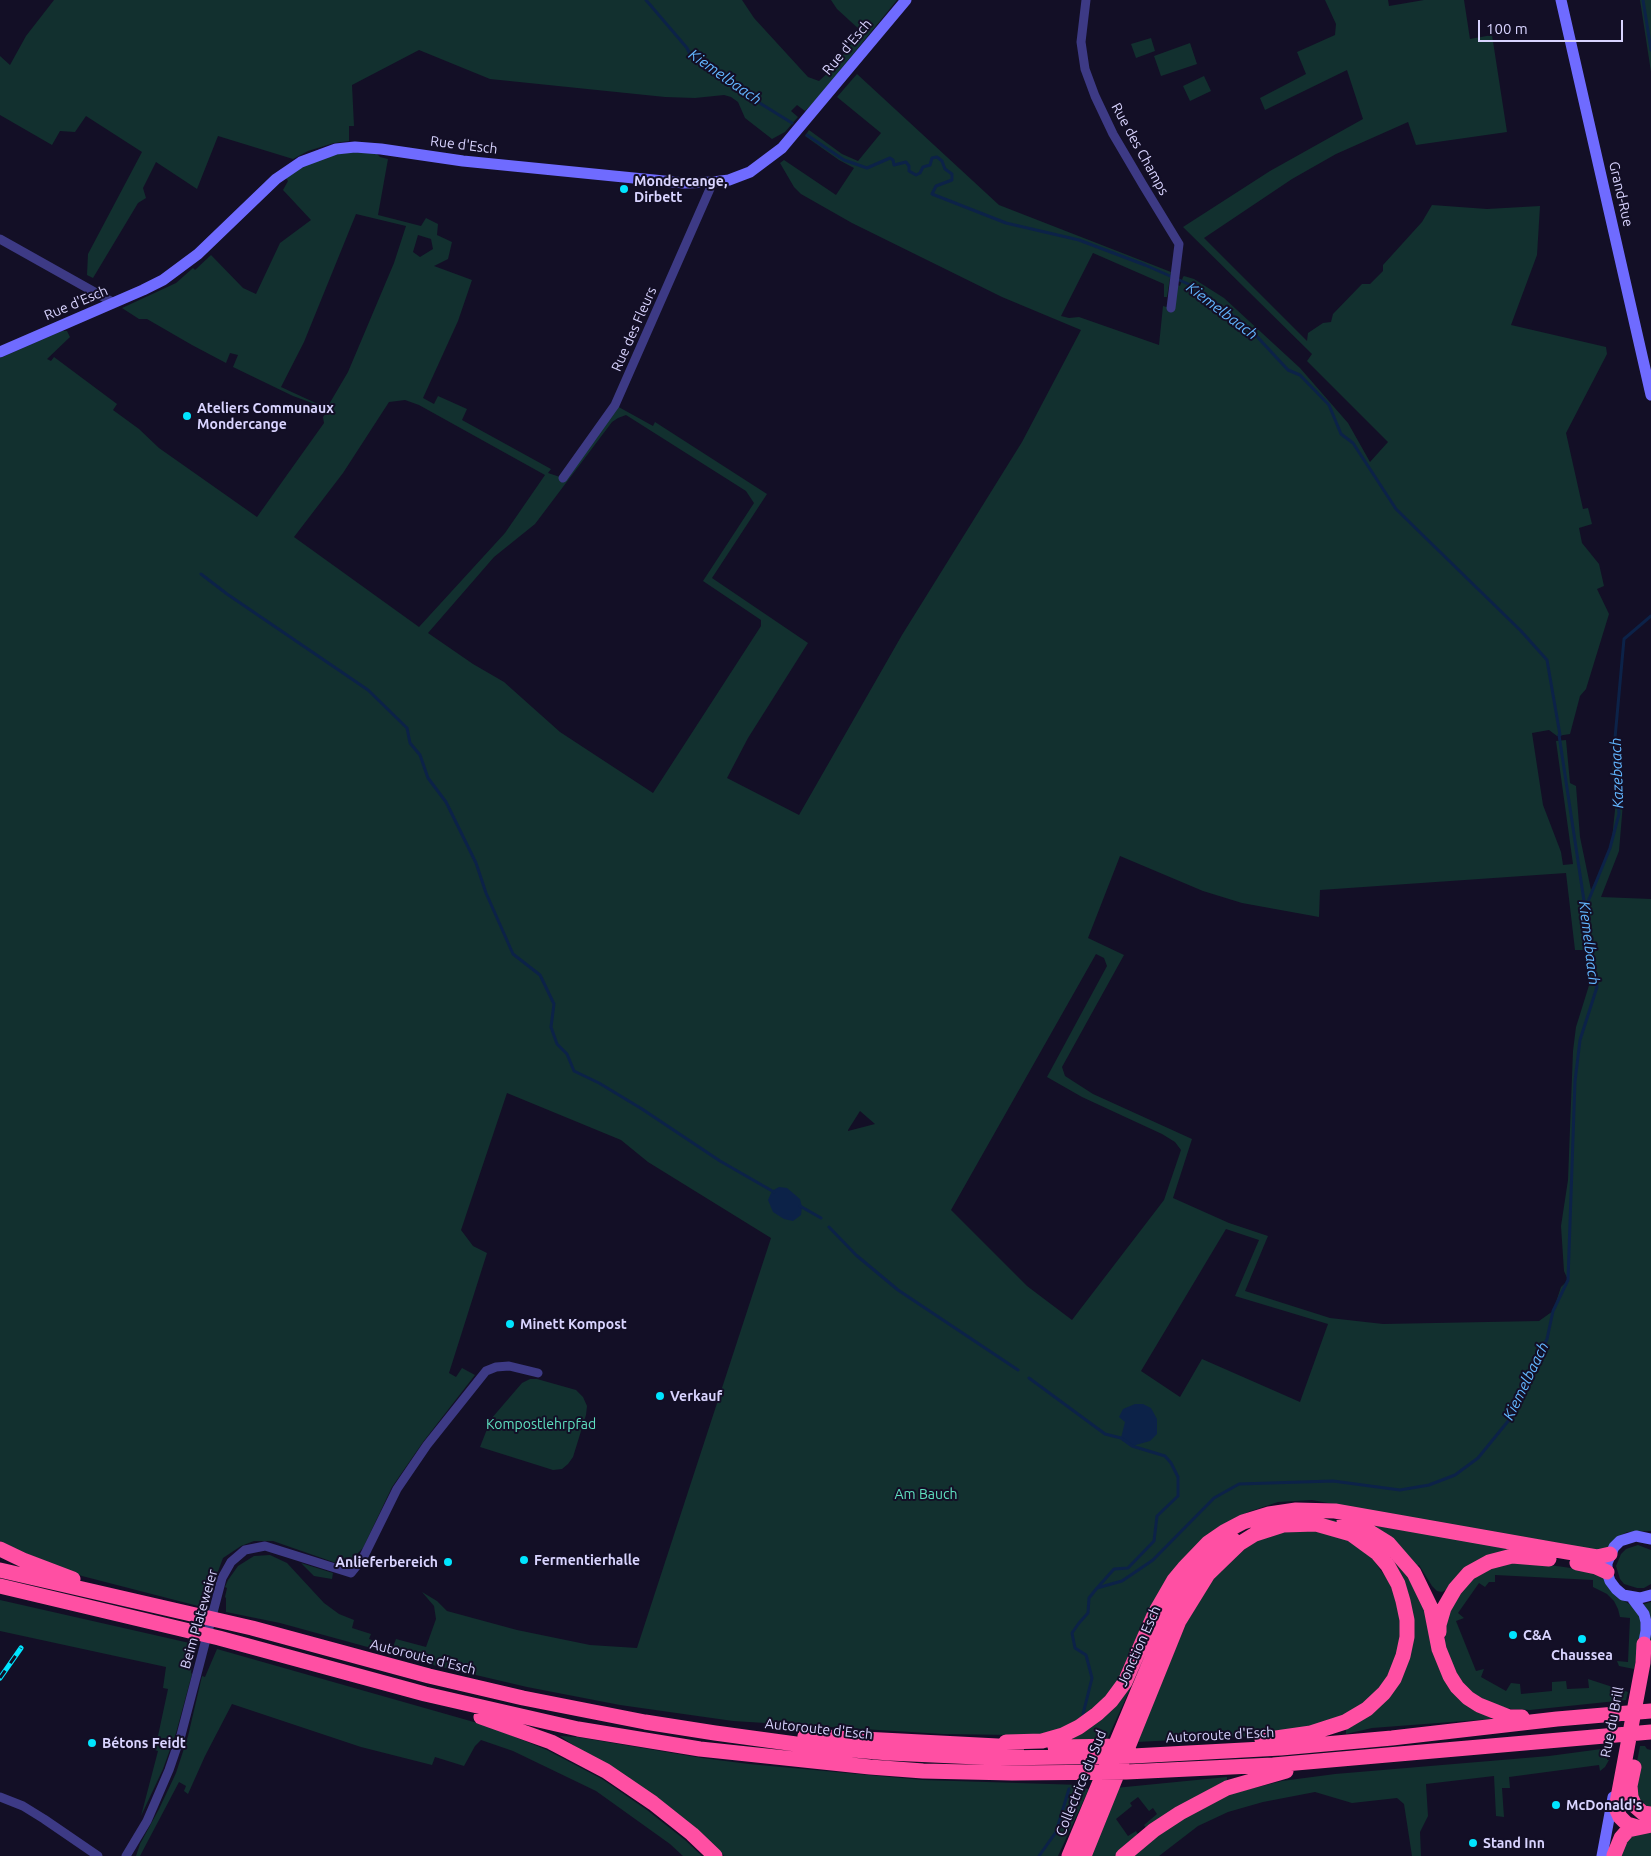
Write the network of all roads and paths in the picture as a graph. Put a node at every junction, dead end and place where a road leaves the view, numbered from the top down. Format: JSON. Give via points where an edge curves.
{"nodes":[{"id":1,"x":906,"y":0,"type":"edge"},
{"id":2,"x":1086,"y":0,"type":"edge"},
{"id":3,"x":1561,"y":0,"type":"edge"},
{"id":4,"x":714,"y":182,"type":"junction"},
{"id":5,"x":0,"y":239,"type":"edge"},
{"id":6,"x":114,"y":303,"type":"junction"},
{"id":7,"x":1171,"y":308,"type":"dead end"},
{"id":8,"x":0,"y":352,"type":"edge"},
{"id":9,"x":1651,"y":395,"type":"edge"},
{"id":10,"x":563,"y":478,"type":"dead end"},
{"id":11,"x":538,"y":1373,"type":"dead end"},
{"id":12,"x":1311,"y":1510,"type":"junction"},
{"id":13,"x":1257,"y":1518,"type":"junction"},
{"id":14,"x":1650,"y":1537,"type":"edge"},
{"id":15,"x":0,"y":1549,"type":"edge"},
{"id":16,"x":1610,"y":1554,"type":"junction"},
{"id":17,"x":0,"y":1570,"type":"edge"},
{"id":18,"x":1607,"y":1572,"type":"junction"},
{"id":19,"x":0,"y":1586,"type":"edge"},
{"id":20,"x":0,"y":1595,"type":"edge"},
{"id":21,"x":1651,"y":1595,"type":"edge"},
{"id":22,"x":116,"y":1596,"type":"junction"},
{"id":23,"x":1632,"y":1598,"type":"junction"},
{"id":24,"x":116,"y":1614,"type":"junction"},
{"id":25,"x":1439,"y":1649,"type":"junction"},
{"id":26,"x":1647,"y":1651,"type":"edge"},
{"id":27,"x":320,"y":1666,"type":"junction"},
{"id":28,"x":1645,"y":1686,"type":"junction"},
{"id":29,"x":1651,"y":1711,"type":"edge"},
{"id":30,"x":1557,"y":1719,"type":"junction"},
{"id":31,"x":1124,"y":1722,"type":"joint"},
{"id":32,"x":1651,"y":1732,"type":"edge"},
{"id":33,"x":715,"y":1733,"type":"junction"},
{"id":34,"x":985,"y":1746,"type":"junction"},
{"id":35,"x":1135,"y":1751,"type":"junction"},
{"id":36,"x":1101,"y":1752,"type":"junction"},
{"id":37,"x":1322,"y":1761,"type":"junction"},
{"id":38,"x":0,"y":1797,"type":"edge"},
{"id":39,"x":1651,"y":1814,"type":"edge"},
{"id":40,"x":1620,"y":1817,"type":"junction"},
{"id":41,"x":1644,"y":1826,"type":"edge"},
{"id":42,"x":98,"y":1856,"type":"edge"},
{"id":43,"x":126,"y":1856,"type":"edge"},
{"id":44,"x":714,"y":1856,"type":"edge"},
{"id":45,"x":1069,"y":1856,"type":"edge"},
{"id":46,"x":1084,"y":1856,"type":"edge"},
{"id":47,"x":1123,"y":1856,"type":"edge"},
{"id":48,"x":1610,"y":1856,"type":"edge"}],
"edges":[{"from":1,"to":4,"type":"main road","name":"Rue d'Esch","via":[[782,148],[750,172]]},
{"from":2,"to":7,"type":"street","name":"Rue des Champs","via":[[1081,42],[1085,69],[1095,96],[1113,134],[1179,244]]},
{"from":3,"to":9,"type":"main road","name":"Grand-Rue"},
{"from":4,"to":6,"type":"main road","name":"Rue d'Esch","via":[[684,183],[579,173],[381,149],[336,149],[301,162],[276,179],[182,267]]},
{"from":4,"to":10,"type":"street","name":"Rue des Fleurs","via":[[615,404]]},
{"from":5,"to":6,"type":"street"},
{"from":6,"to":8,"type":"main road","name":"Rue d'Esch"},
{"from":11,"to":43,"type":"street","name":"Beim Plateweier","via":[[509,1366],[486,1371],[397,1489],[363,1558],[351,1573],[265,1546],[245,1550],[231,1562],[218,1591],[169,1770],[147,1821]]},
{"from":12,"to":13,"type":"highway"},
{"from":12,"to":16,"type":"highway","via":[[1335,1511],[1589,1555]]},
{"from":12,"to":25,"type":"highway","via":[[1359,1524],[1398,1553],[1426,1595],[1436,1625]]},
{"from":13,"to":31,"type":"highway","name":"Jonction Esch","via":[[1219,1547],[1188,1584],[1169,1617]]},
{"from":13,"to":34,"type":"highway","via":[[1243,1522],[1208,1543],[1174,1580],[1125,1682],[1097,1714],[1079,1727],[1042,1741],[1000,1742]]},
{"from":14,"to":16,"type":"main road","via":[[1636,1536],[1620,1541]]},
{"from":15,"to":22,"type":"highway"},
{"from":16,"to":18,"type":"main road"},
{"from":17,"to":22,"type":"highway","name":"Autoroute d'Esch"},
{"from":18,"to":23,"type":"main road","via":[[1616,1589]]},
{"from":18,"to":25,"type":"highway","via":[[1596,1567],[1536,1557],[1512,1556],[1488,1562],[1469,1573],[1454,1589],[1439,1625]]},
{"from":19,"to":24,"type":"highway"},
{"from":20,"to":24,"type":"highway","via":[[50,1607]]},
{"from":21,"to":23,"type":"main road"},
{"from":22,"to":33,"type":"highway","name":"Autoroute d'Esch","via":[[523,1698]]},
{"from":23,"to":26,"type":"main road","name":"Rue du Brill","via":[[1644,1614]]},
{"from":24,"to":27,"type":"highway"},
{"from":25,"to":30,"type":"highway","via":[[1450,1676],[1468,1698],[1479,1705],[1509,1717]]},
{"from":26,"to":28,"type":"main road","name":"Rue du Brill"},
{"from":26,"to":40,"type":"highway","via":[[1616,1808]]},
{"from":26,"to":48,"type":"main road","name":"Rue du Brill"},
{"from":27,"to":37,"type":"highway","via":[[578,1729],[777,1758],[905,1770],[1092,1773]]},
{"from":27,"to":44,"type":"highway","via":[[369,1685],[490,1719],[551,1742],[606,1771],[653,1803]]},
{"from":28,"to":39,"type":"highway","via":[[1647,1698],[1630,1786],[1635,1806],[1643,1813]]},
{"from":28,"to":40,"type":"main road","name":"Rue du Brill"},
{"from":29,"to":30,"type":"highway","name":"Autoroute d'Esch"},
{"from":30,"to":35,"type":"highway","name":"Autoroute d'Esch","via":[[1281,1748]]},
{"from":31,"to":45,"type":"highway","name":"Collectrice du Sud"},
{"from":32,"to":37,"type":"highway"},
{"from":33,"to":34,"type":"highway"},
{"from":33,"to":36,"type":"highway","name":"Autoroute d'Esch","via":[[889,1753],[999,1758]]},
{"from":34,"to":36,"type":"highway"},
{"from":35,"to":36,"type":"highway","name":"Autoroute d'Esch"},
{"from":35,"to":46,"type":"highway","via":[[1258,1741],[1311,1733],[1345,1722],[1367,1709],[1394,1679],[1407,1638],[1403,1601],[1388,1566],[1377,1553],[1351,1534],[1316,1524],[1283,1525],[1255,1534],[1216,1565],[1179,1621]]},
{"from":37,"to":47,"type":"highway","via":[[1227,1788],[1154,1830]]},
{"from":38,"to":42,"type":"street","via":[[44,1818]]},
{"from":40,"to":41,"type":"highway","via":[[1627,1824]]},
{"from":40,"to":48,"type":"main road","name":"Rue du Brill"},
{"from":41,"to":48,"type":"highway","via":[[1628,1830]]}]}
